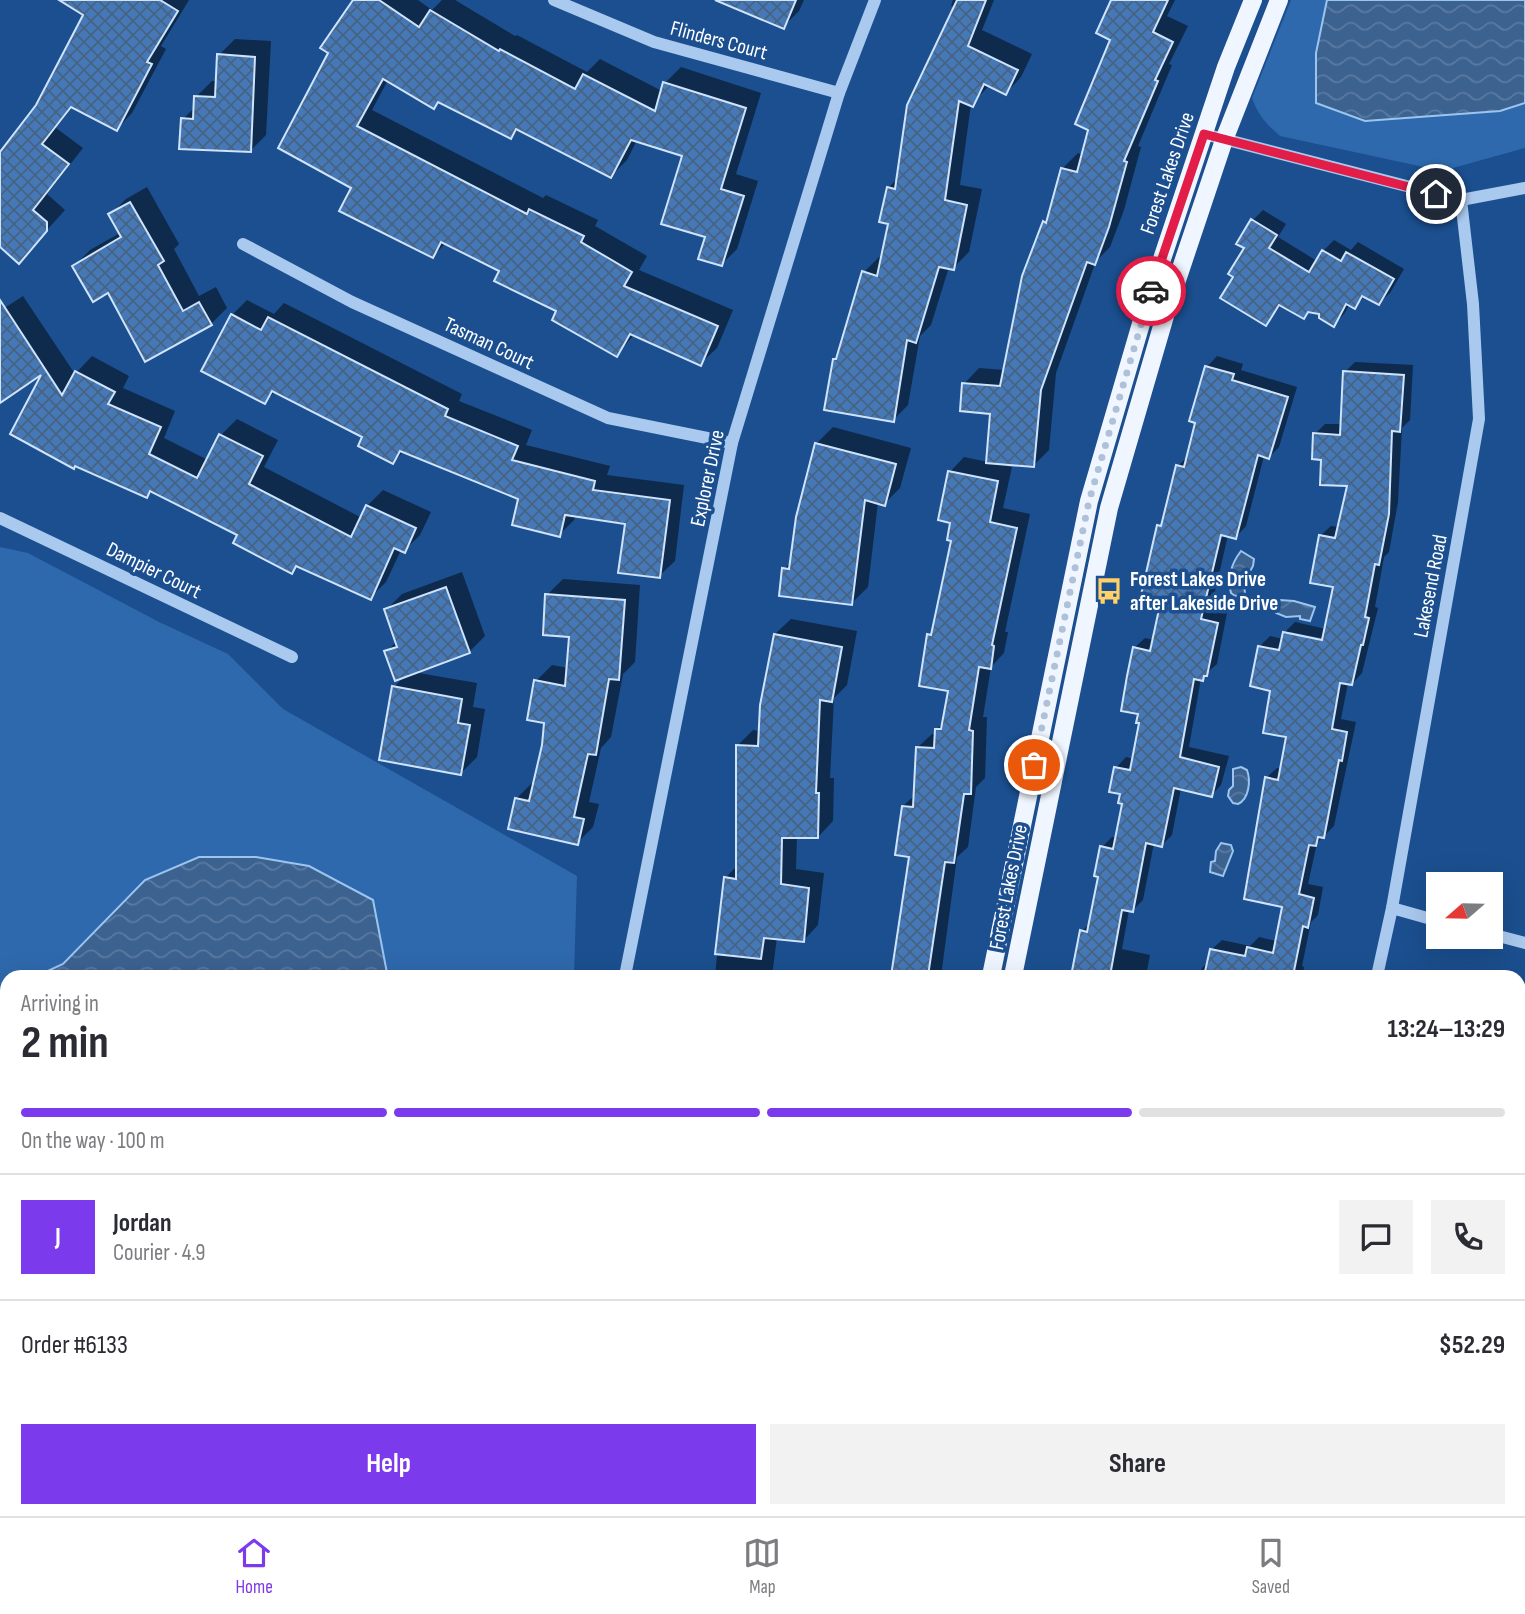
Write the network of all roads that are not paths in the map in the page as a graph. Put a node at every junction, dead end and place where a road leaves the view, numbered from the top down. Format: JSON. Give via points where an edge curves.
{"nodes":[{"id":1,"x":554,"y":0,"type":"edge"},
{"id":2,"x":875,"y":0,"type":"edge"},
{"id":3,"x":1254,"y":0,"type":"edge"},
{"id":4,"x":1279,"y":0,"type":"edge"},
{"id":5,"x":839,"y":93,"type":"junction"},
{"id":6,"x":1204,"y":134,"type":"junction"},
{"id":7,"x":1224,"y":140,"type":"junction"},
{"id":8,"x":1525,"y":188,"type":"edge"},
{"id":9,"x":1461,"y":200,"type":"junction"},
{"id":10,"x":243,"y":244,"type":"dead end"},
{"id":11,"x":732,"y":443,"type":"junction"},
{"id":12,"x":0,"y":518,"type":"edge"},
{"id":13,"x":292,"y":657,"type":"dead end"},
{"id":14,"x":1392,"y":908,"type":"junction"},
{"id":15,"x":1426,"y":917,"type":"edge"},
{"id":16,"x":1503,"y":937,"type":"edge"},
{"id":17,"x":1525,"y":943,"type":"edge"},
{"id":18,"x":626,"y":970,"type":"edge"},
{"id":19,"x":992,"y":970,"type":"edge"},
{"id":20,"x":1014,"y":970,"type":"edge"},
{"id":21,"x":1378,"y":970,"type":"edge"}],
"edges":[{"from":1,"to":5,"type":"street","name":"Flinders Court","via":[[654,42]]},
{"from":2,"to":5,"type":"street","name":"Explorer Drive"},
{"from":3,"to":6,"type":"main road","name":"Forest Lakes Drive"},
{"from":4,"to":7,"type":"main road","name":"Forest Lakes Drive"},
{"from":5,"to":11,"type":"street","name":"Explorer Drive"},
{"from":6,"to":7,"type":"street"},
{"from":6,"to":19,"type":"main road","name":"Forest Lakes Drive","via":[[1145,310],[1089,501]]},
{"from":7,"to":9,"type":"street"},
{"from":7,"to":20,"type":"main road","name":"Forest Lakes Drive","via":[[1165,316],[1109,508]]},
{"from":8,"to":9,"type":"street"},
{"from":9,"to":14,"type":"street","name":"Lakesend Road","via":[[1479,419]]},
{"from":10,"to":11,"type":"street","name":"Tasman Court","via":[[352,302],[607,418]]},
{"from":11,"to":18,"type":"street","name":"Explorer Drive"},
{"from":12,"to":13,"type":"street","name":"Dampier Court"},
{"from":14,"to":15,"type":"street"},
{"from":14,"to":21,"type":"street","name":"Lakesend Road"},
{"from":16,"to":17,"type":"street"}]}
